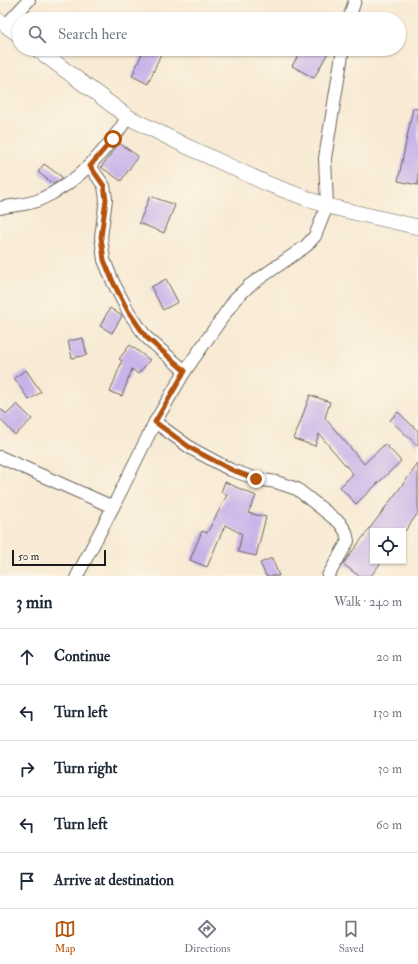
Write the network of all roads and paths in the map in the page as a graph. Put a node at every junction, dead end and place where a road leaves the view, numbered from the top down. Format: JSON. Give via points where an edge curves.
{"nodes":[{"id":1,"x":29,"y":0,"type":"edge"},
{"id":2,"x":355,"y":0,"type":"edge"},
{"id":3,"x":15,"y":12,"type":"edge"},
{"id":4,"x":351,"y":12,"type":"edge"},
{"id":5,"x":12,"y":15,"type":"edge"},
{"id":6,"x":3,"y":23,"type":"edge"},
{"id":7,"x":12,"y":30,"type":"edge"},
{"id":8,"x":46,"y":56,"type":"edge"},
{"id":9,"x":342,"y":56,"type":"edge"},
{"id":10,"x":128,"y":117,"type":"junction"},
{"id":11,"x":90,"y":166,"type":"junction"},
{"id":12,"x":327,"y":206,"type":"junction"},
{"id":13,"x":0,"y":208,"type":"edge"},
{"id":14,"x":418,"y":226,"type":"edge"},
{"id":15,"x":185,"y":371,"type":"junction"},
{"id":16,"x":155,"y":422,"type":"junction"},
{"id":17,"x":0,"y":457,"type":"edge"},
{"id":18,"x":113,"y":507,"type":"junction"},
{"id":19,"x":77,"y":576,"type":"edge"},
{"id":20,"x":328,"y":576,"type":"edge"}],
"edges":[{"from":1,"to":3,"type":"street"},
{"from":2,"to":4,"type":"street"},
{"from":5,"to":6,"type":"street"},
{"from":6,"to":7,"type":"street"},
{"from":8,"to":10,"type":"street"},
{"from":9,"to":12,"type":"street","via":[[325,158]]},
{"from":10,"to":11,"type":"street"},
{"from":10,"to":12,"type":"street","via":[[268,184]]},
{"from":11,"to":13,"type":"street","via":[[65,187],[38,200]]},
{"from":11,"to":15,"type":"street","via":[[104,186],[106,200],[101,237],[104,260],[113,282],[128,311],[146,337]]},
{"from":12,"to":14,"type":"street"},
{"from":12,"to":15,"type":"street","via":[[315,236],[306,246],[250,284],[236,298]]},
{"from":15,"to":16,"type":"street"},
{"from":16,"to":18,"type":"street"},
{"from":16,"to":20,"type":"street","via":[[192,449],[232,470],[256,479],[298,489],[340,523],[348,541]]},
{"from":17,"to":18,"type":"street"},
{"from":18,"to":19,"type":"street"}]}
